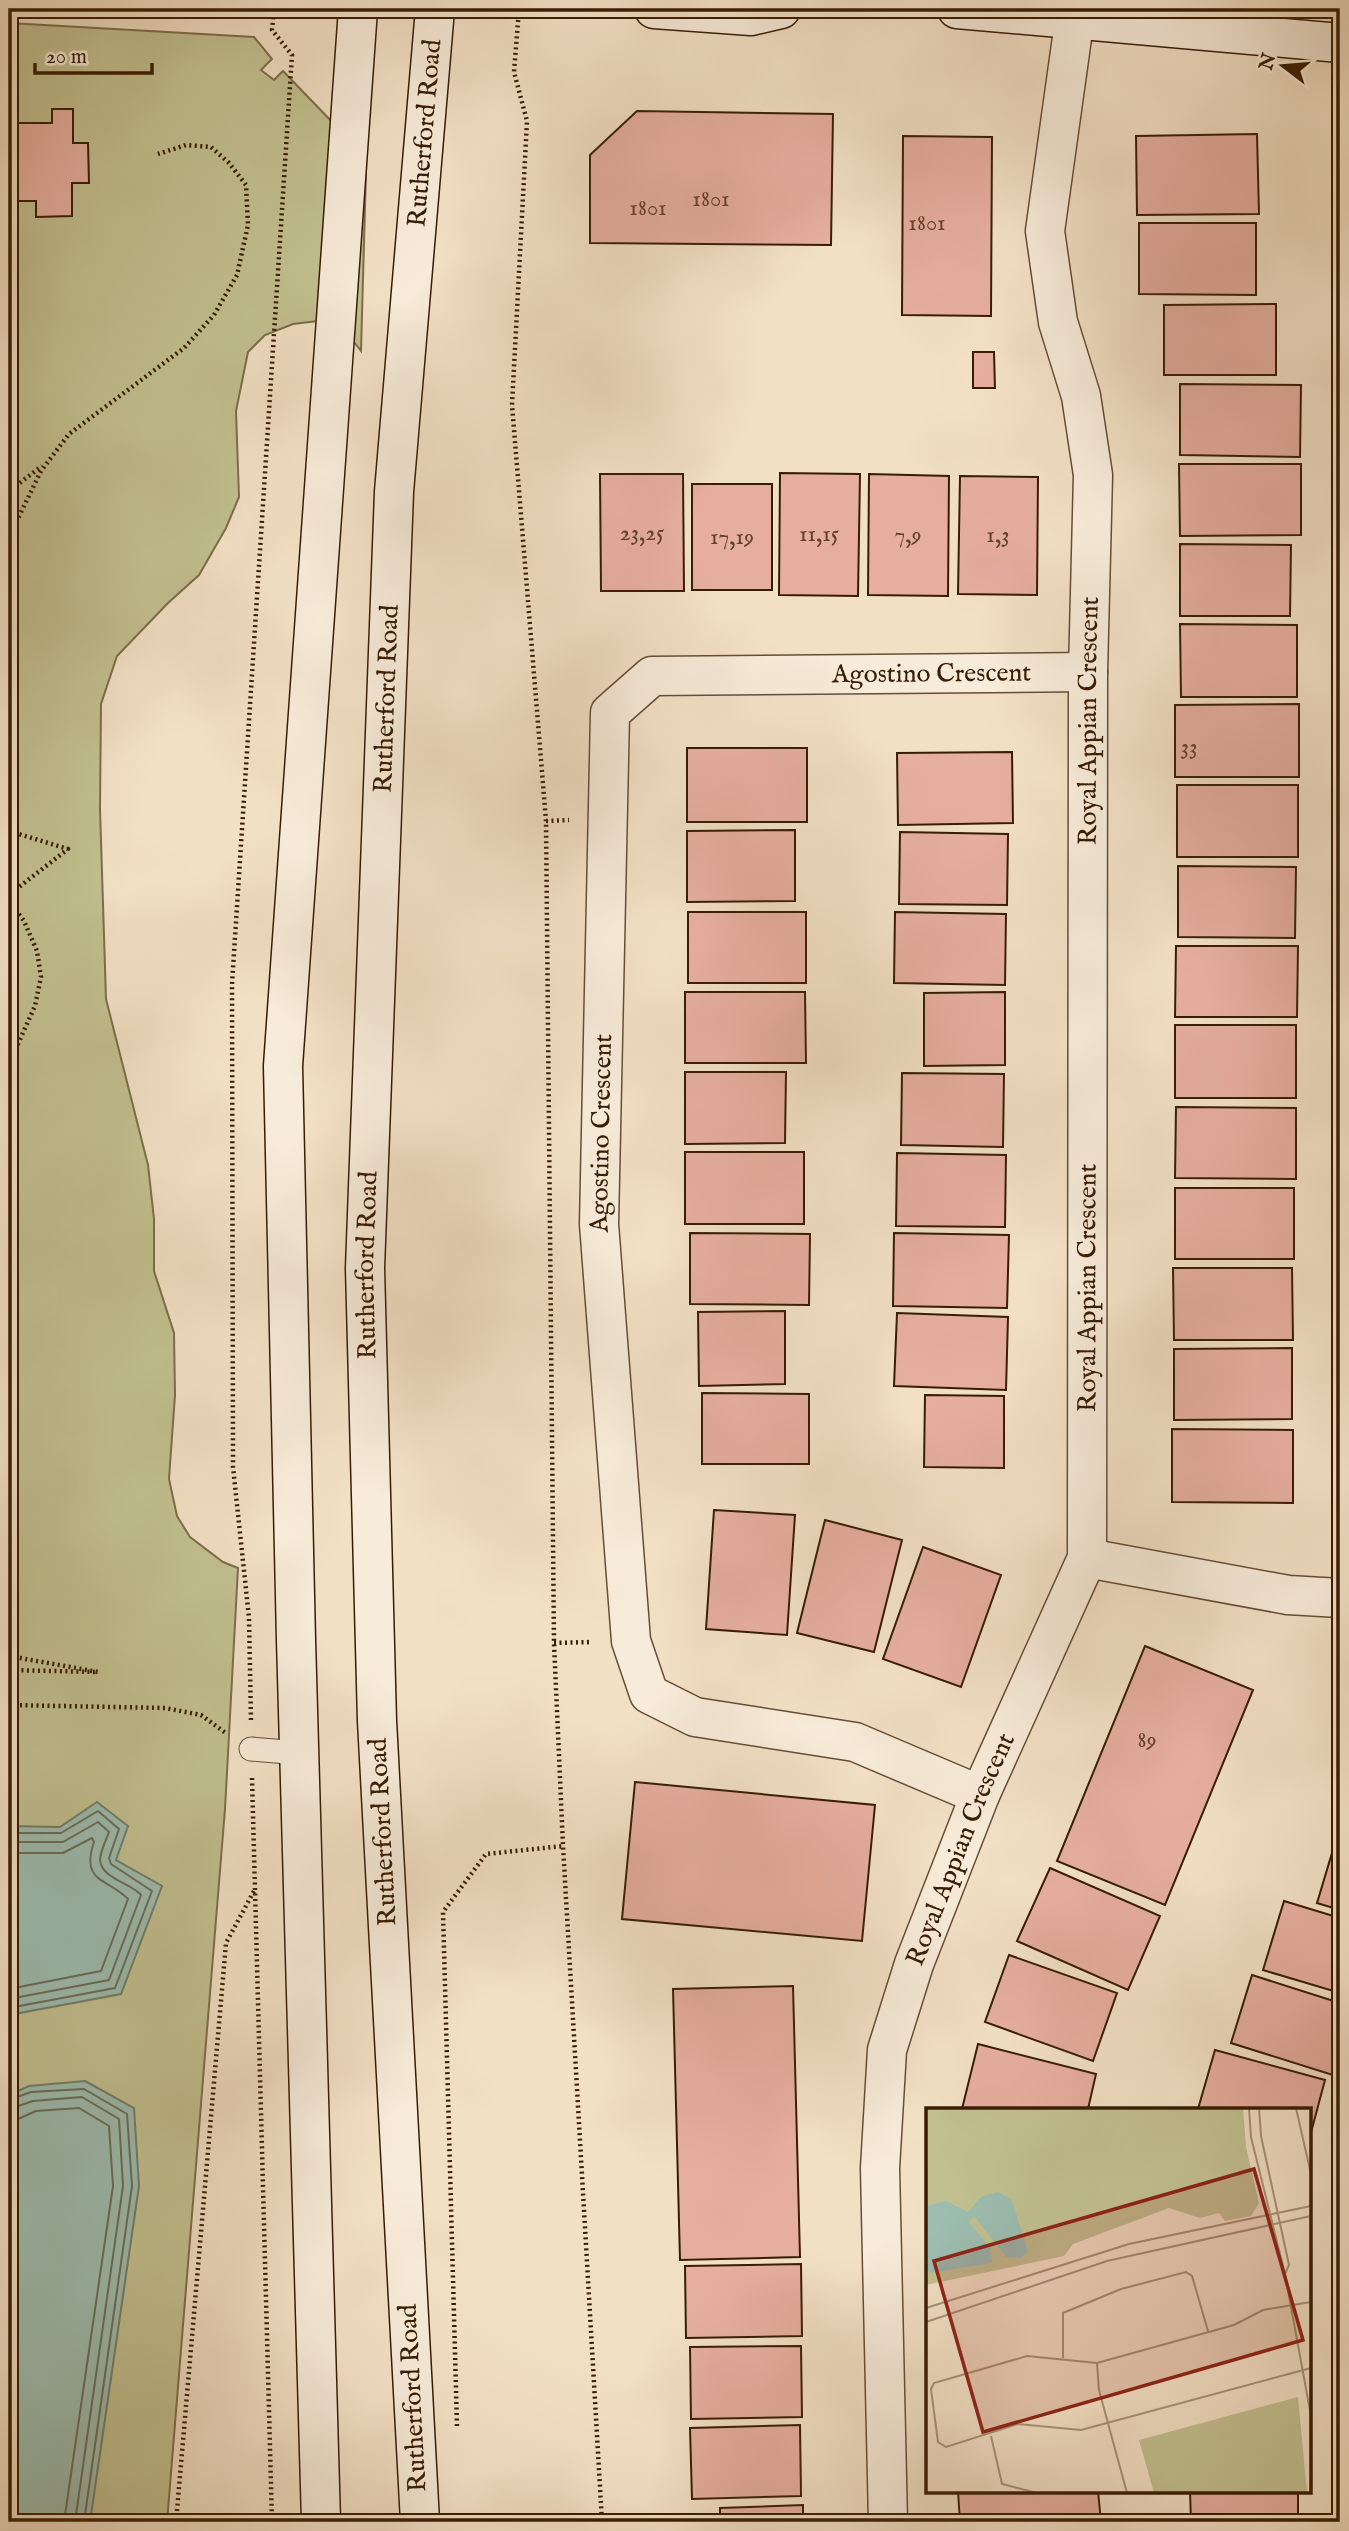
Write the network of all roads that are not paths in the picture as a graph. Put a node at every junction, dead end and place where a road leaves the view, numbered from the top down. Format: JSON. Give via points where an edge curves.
{"nodes":[{"id":1,"x":358,"y":9,"type":"edge"},
{"id":2,"x":435,"y":9,"type":"edge"},
{"id":3,"x":654,"y":9,"type":"edge"},
{"id":4,"x":781,"y":9,"type":"edge"},
{"id":5,"x":957,"y":9,"type":"edge"},
{"id":6,"x":1075,"y":14,"type":"edge"},
{"id":7,"x":1340,"y":43,"type":"edge"},
{"id":8,"x":1088,"y":672,"type":"junction"},
{"id":9,"x":1087,"y":1558,"type":"junction"},
{"id":10,"x":1340,"y":1598,"type":"edge"},
{"id":11,"x":251,"y":1749,"type":"road end"},
{"id":12,"x":299,"y":1753,"type":"junction"},
{"id":13,"x":979,"y":1795,"type":"junction"},
{"id":14,"x":321,"y":2522,"type":"edge"},
{"id":15,"x":420,"y":2522,"type":"edge"},
{"id":16,"x":888,"y":2522,"type":"edge"}],
"edges":[{"from":1,"to":12,"type":"street","via":[[283,1066]]},
{"from":2,"to":15,"type":"street","name":"Rutherford Road","via":[[394,492],[365,1268],[377,1721]]},
{"from":3,"to":4,"type":"street","via":[[751,16]]},
{"from":5,"to":6,"type":"street"},
{"from":6,"to":7,"type":"street"},
{"from":6,"to":8,"type":"street","name":"Royal Appian Crescent","via":[[1045,231],[1058,322],[1082,396],[1093,475]]},
{"from":8,"to":9,"type":"street","name":"Royal Appian Crescent"},
{"from":8,"to":13,"type":"street","name":"Agostino Crescent","via":[[652,676],[610,713],[599,1224],[631,1641],[645,1684],[649,1694],[695,1717],[855,1742]]},
{"from":9,"to":10,"type":"street","via":[[1288,1595]]},
{"from":9,"to":13,"type":"street","name":"Royal Appian Crescent"},
{"from":11,"to":12,"type":"lane"},
{"from":12,"to":14,"type":"street"},
{"from":13,"to":16,"type":"street","name":"Royal Appian Crescent","via":[[914,1964],[887,2050],[880,2168]]}]}
